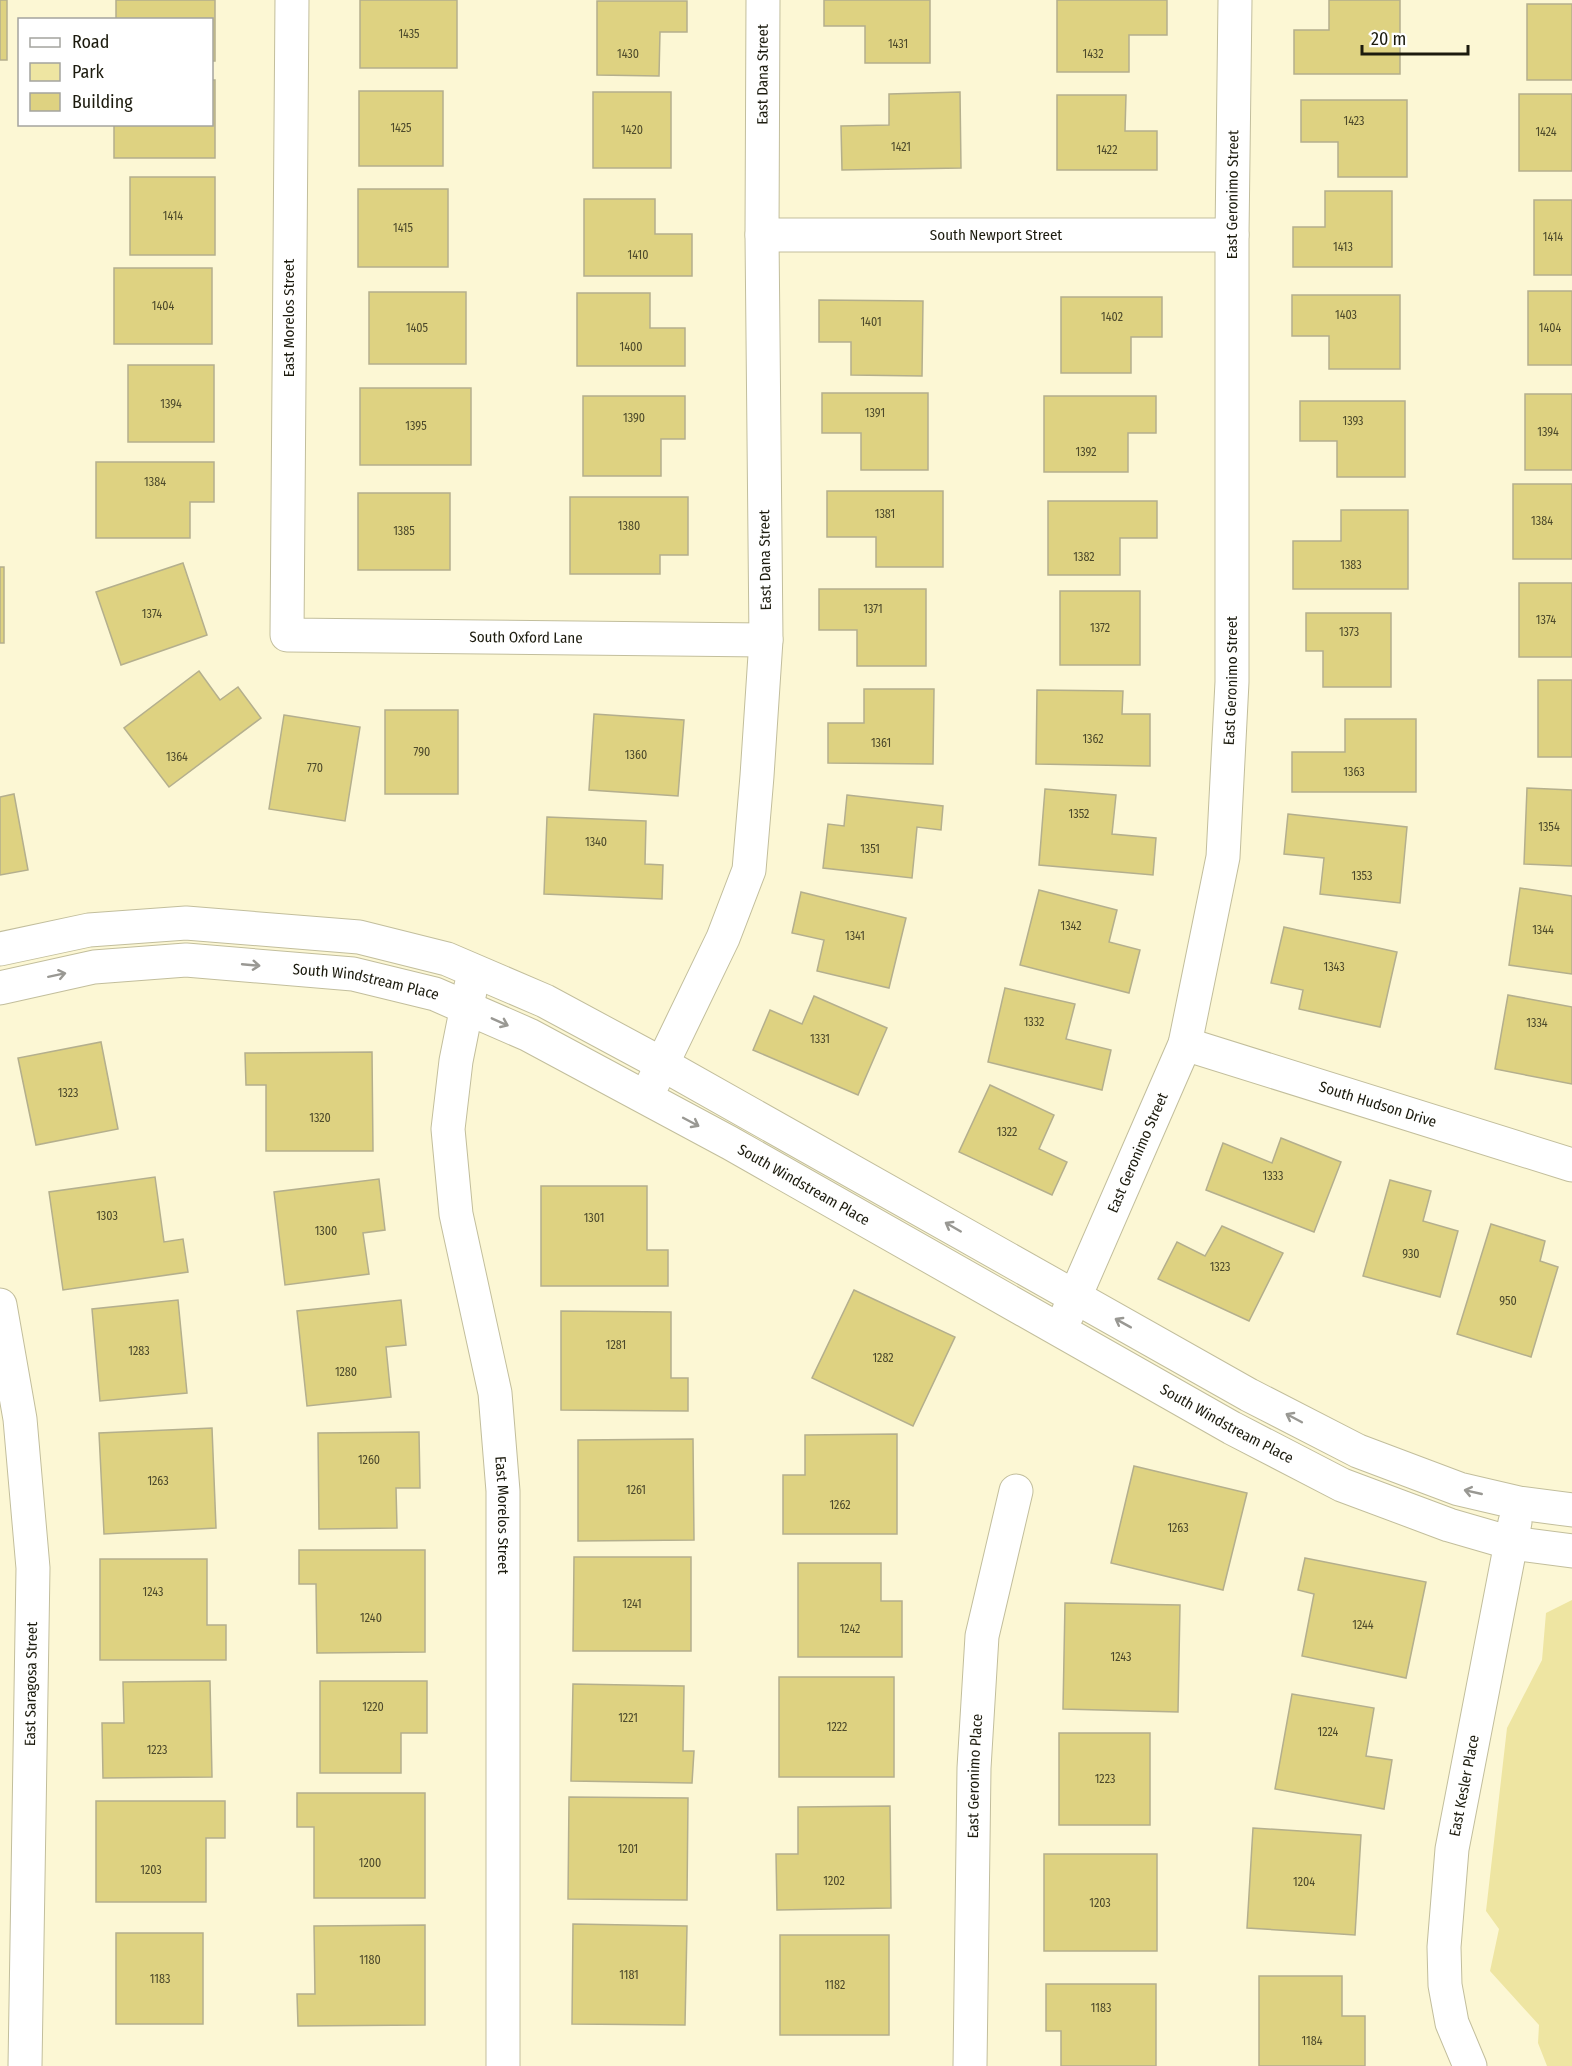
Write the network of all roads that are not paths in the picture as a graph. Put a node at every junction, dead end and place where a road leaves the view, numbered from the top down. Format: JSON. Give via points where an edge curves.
{"nodes":[{"id":1,"x":292,"y":0,"type":"edge"},
{"id":2,"x":763,"y":0,"type":"edge"},
{"id":3,"x":1235,"y":0,"type":"edge"},
{"id":4,"x":762,"y":235,"type":"junction"},
{"id":5,"x":1232,"y":235,"type":"junction"},
{"id":6,"x":287,"y":635,"type":"joint"},
{"id":7,"x":766,"y":640,"type":"junction"},
{"id":8,"x":0,"y":949,"type":"edge"},
{"id":9,"x":474,"y":970,"type":"junction"},
{"id":10,"x":0,"y":988,"type":"edge"},
{"id":11,"x":466,"y":1007,"type":"junction"},
{"id":12,"x":1185,"y":1044,"type":"junction"},
{"id":13,"x":662,"y":1064,"type":"junction"},
{"id":14,"x":645,"y":1098,"type":"junction"},
{"id":15,"x":1572,"y":1165,"type":"edge"},
{"id":16,"x":1076,"y":1297,"type":"junction"},
{"id":17,"x":0,"y":1305,"type":"edge"},
{"id":18,"x":1060,"y":1330,"type":"junction"},
{"id":19,"x":1016,"y":1491,"type":"dead end"},
{"id":20,"x":1520,"y":1503,"type":"junction"},
{"id":21,"x":1572,"y":1510,"type":"edge"},
{"id":22,"x":1510,"y":1543,"type":"junction"},
{"id":23,"x":1572,"y":1551,"type":"edge"},
{"id":24,"x":25,"y":2066,"type":"edge"},
{"id":25,"x":503,"y":2066,"type":"edge"},
{"id":26,"x":970,"y":2066,"type":"edge"},
{"id":27,"x":1470,"y":2066,"type":"edge"}],
"edges":[{"from":1,"to":6,"type":"street","name":"East Morelos Street"},
{"from":2,"to":4,"type":"street","name":"East Dana Street"},
{"from":3,"to":5,"type":"street","name":"East Geronimo Street"},
{"from":4,"to":5,"type":"street","name":"South Newport Street"},
{"from":4,"to":7,"type":"street","name":"East Dana Street"},
{"from":5,"to":12,"type":"street","name":"East Geronimo Street","via":[[1232,682],[1224,857]]},
{"from":6,"to":7,"type":"street","name":"South Oxford Lane"},
{"from":7,"to":13,"type":"street","name":"East Dana Street","via":[[748,870],[723,938]]},
{"from":8,"to":9,"type":"street","via":[[89,930],[186,923],[359,938],[447,959]]},
{"from":9,"to":11,"type":"street","name":"East Morelos Street"},
{"from":9,"to":13,"type":"street","via":[[545,1001]]},
{"from":10,"to":11,"type":"street","name":"South Windstream Place","one_way":true,"via":[[94,967],[186,960],[353,974],[435,994]]},
{"from":11,"to":14,"type":"street","name":"South Windstream Place","one_way":true,"via":[[529,1035]]},
{"from":11,"to":25,"type":"street","name":"East Morelos Street","via":[[448,1130],[456,1214],[495,1393],[503,1491]]},
{"from":12,"to":15,"type":"street","name":"South Hudson Drive"},
{"from":12,"to":16,"type":"street","name":"East Geronimo Street"},
{"from":13,"to":14,"type":"street","name":"East Dana Street"},
{"from":16,"to":13,"type":"street","one_way":true},
{"from":14,"to":18,"type":"street","name":"South Windstream Place","one_way":true},
{"from":16,"to":18,"type":"street","name":"East Geronimo Street"},
{"from":20,"to":16,"type":"street","one_way":true,"via":[[1459,1489],[1358,1451]]},
{"from":17,"to":24,"type":"street","name":"East Saragosa Street","via":[[20,1419],[33,1568]]},
{"from":18,"to":22,"type":"street","name":"South Windstream Place","via":[[1232,1428],[1342,1485]]},
{"from":19,"to":26,"type":"street","name":"East Geronimo Place","via":[[982,1636],[974,1768]]},
{"from":20,"to":21,"type":"street"},
{"from":20,"to":22,"type":"street","name":"East Kesler Place"},
{"from":22,"to":23,"type":"street","name":"South Windstream Place"},
{"from":22,"to":27,"type":"street","name":"East Kesler Place","via":[[1452,1849],[1444,1947],[1452,2024]]}]}
